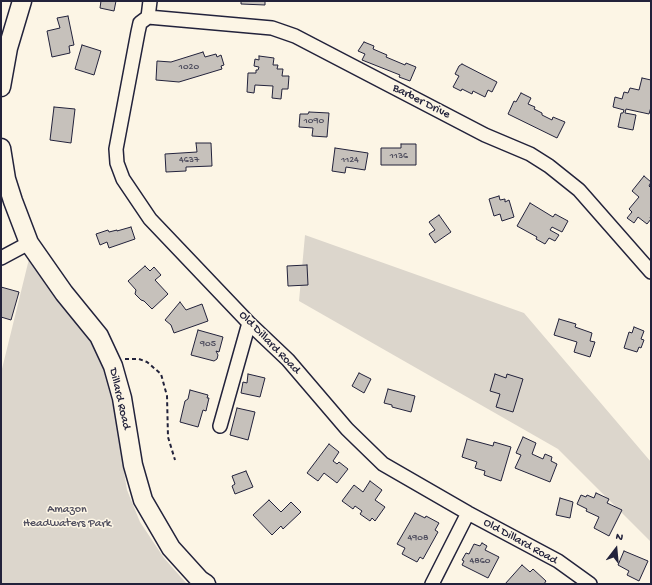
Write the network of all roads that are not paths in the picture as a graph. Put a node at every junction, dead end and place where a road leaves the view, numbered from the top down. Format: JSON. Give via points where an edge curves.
{"nodes":[{"id":1,"x":22,"y":1,"type":"edge"},
{"id":2,"x":150,"y":1,"type":"edge"},
{"id":3,"x":148,"y":17,"type":"junction"},
{"id":4,"x":1,"y":87,"type":"edge"},
{"id":5,"x":1,"y":148,"type":"edge"},
{"id":6,"x":29,"y":243,"type":"junction"},
{"id":7,"x":1,"y":258,"type":"edge"},
{"id":8,"x":651,"y":272,"type":"edge"},
{"id":9,"x":249,"y":323,"type":"junction"},
{"id":10,"x":220,"y":426,"type":"dead end"},
{"id":11,"x":468,"y":513,"type":"junction"},
{"id":12,"x":206,"y":584,"type":"edge"},
{"id":13,"x":432,"y":584,"type":"edge"},
{"id":14,"x":590,"y":584,"type":"edge"}],
"edges":[{"from":1,"to":4,"type":"street","via":[[8,48]]},
{"from":2,"to":3,"type":"street","name":"Old Dillard Road"},
{"from":3,"to":8,"type":"street","name":"Barber Drive","via":[[272,28],[295,36],[485,135],[530,154],[579,190]]},
{"from":3,"to":9,"type":"street","name":"Old Dillard Road","via":[[140,23],[138,32],[116,149],[117,162],[123,179],[150,219]]},
{"from":5,"to":6,"type":"street","name":"Dillard Road","via":[[6,179]]},
{"from":6,"to":7,"type":"street"},
{"from":6,"to":12,"type":"street","name":"Dillard Road","via":[[64,293],[99,336],[122,398],[133,465],[144,500],[171,548]]},
{"from":9,"to":10,"type":"street"},
{"from":9,"to":11,"type":"street","name":"Old Dillard Road","via":[[288,360],[347,429],[382,464]]},
{"from":11,"to":13,"type":"street"},
{"from":11,"to":14,"type":"street","name":"Old Dillard Road","via":[[558,561]]}]}
